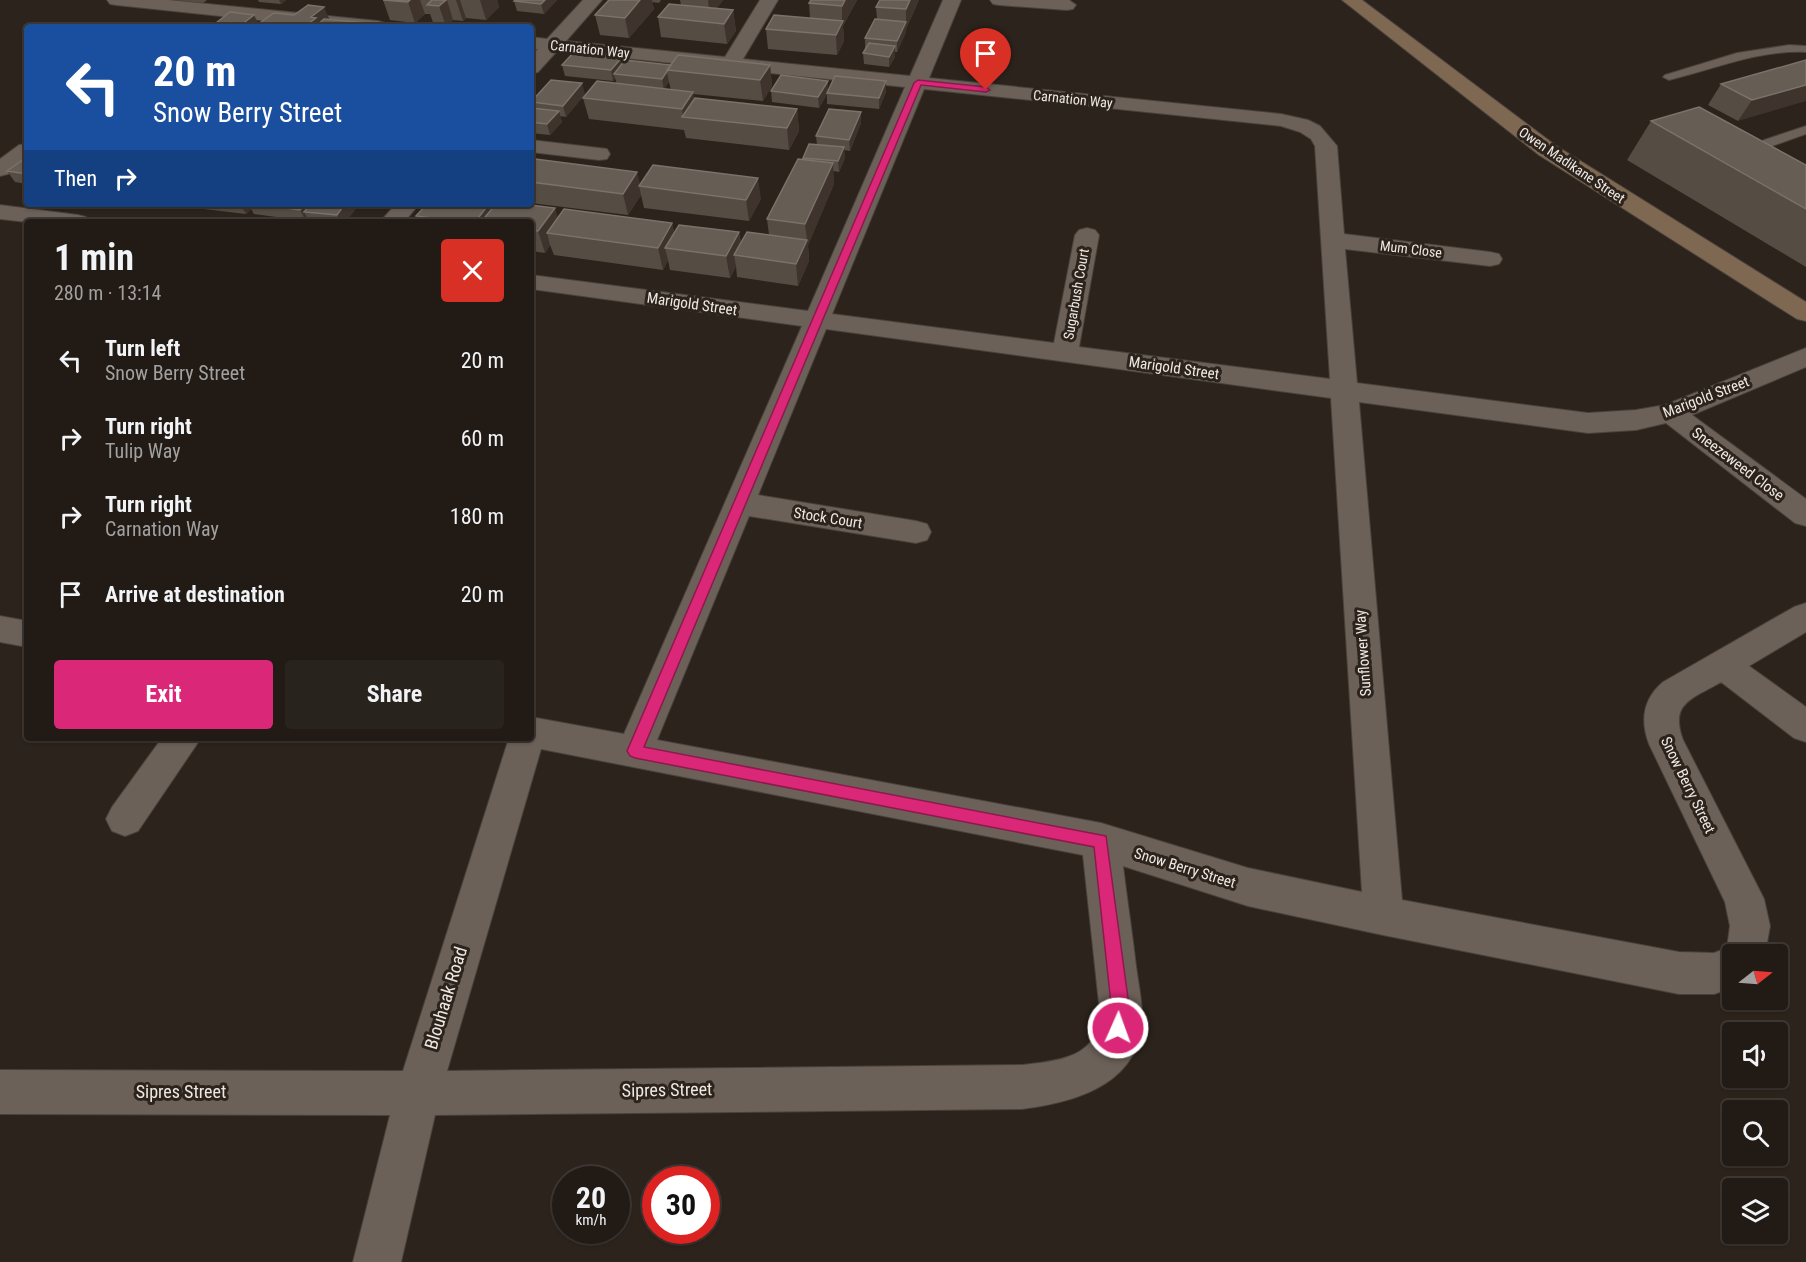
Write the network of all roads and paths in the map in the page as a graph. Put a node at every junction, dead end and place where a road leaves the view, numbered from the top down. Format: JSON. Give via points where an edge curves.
{"nodes":[{"id":1,"x":116,"y":0,"type":"edge"},
{"id":2,"x":592,"y":0,"type":"edge"},
{"id":3,"x":769,"y":0,"type":"edge"},
{"id":4,"x":952,"y":0,"type":"edge"},
{"id":5,"x":999,"y":0,"type":"edge"},
{"id":6,"x":1351,"y":0,"type":"edge"},
{"id":7,"x":228,"y":5,"type":"edge"},
{"id":8,"x":1067,"y":5,"type":"dead end"},
{"id":9,"x":202,"y":24,"type":"edge"},
{"id":10,"x":358,"y":24,"type":"edge"},
{"id":11,"x":534,"y":43,"type":"edge"},
{"id":12,"x":552,"y":45,"type":"junction"},
{"id":13,"x":1806,"y":49,"type":"edge"},
{"id":14,"x":730,"y":63,"type":"junction"},
{"id":15,"x":534,"y":65,"type":"edge"},
{"id":16,"x":1669,"y":77,"type":"dead end"},
{"id":17,"x":918,"y":83,"type":"junction"},
{"id":18,"x":1806,"y":130,"type":"edge"},
{"id":19,"x":534,"y":146,"type":"edge"},
{"id":20,"x":24,"y":152,"type":"edge"},
{"id":21,"x":599,"y":154,"type":"dead end"},
{"id":22,"x":0,"y":169,"type":"edge"},
{"id":23,"x":1806,"y":190,"type":"edge"},
{"id":24,"x":405,"y":207,"type":"edge"},
{"id":25,"x":0,"y":212,"type":"edge"},
{"id":26,"x":55,"y":219,"type":"edge"},
{"id":27,"x":395,"y":219,"type":"edge"},
{"id":28,"x":1087,"y":235,"type":"dead end"},
{"id":29,"x":1333,"y":240,"type":"junction"},
{"id":30,"x":1490,"y":259,"type":"dead end"},
{"id":31,"x":534,"y":282,"type":"edge"},
{"id":32,"x":1806,"y":313,"type":"edge"},
{"id":33,"x":817,"y":321,"type":"junction"},
{"id":34,"x":1065,"y":354,"type":"junction"},
{"id":35,"x":1806,"y":357,"type":"edge"},
{"id":36,"x":1344,"y":391,"type":"junction"},
{"id":37,"x":1671,"y":413,"type":"junction"},
{"id":38,"x":740,"y":503,"type":"junction"},
{"id":39,"x":1806,"y":514,"type":"edge"},
{"id":40,"x":916,"y":532,"type":"dead end"},
{"id":41,"x":1806,"y":616,"type":"edge"},
{"id":42,"x":1723,"y":665,"type":"junction"},
{"id":43,"x":1806,"y":727,"type":"edge"},
{"id":44,"x":534,"y":733,"type":"edge"},
{"id":45,"x":181,"y":741,"type":"edge"},
{"id":46,"x":526,"y":741,"type":"edge"},
{"id":47,"x":635,"y":751,"type":"junction"},
{"id":48,"x":125,"y":819,"type":"dead end"},
{"id":49,"x":1101,"y":841,"type":"junction"},
{"id":50,"x":1383,"y":916,"type":"junction"},
{"id":51,"x":1749,"y":944,"type":"edge"},
{"id":52,"x":1722,"y":971,"type":"edge"},
{"id":53,"x":0,"y":1092,"type":"edge"},
{"id":54,"x":418,"y":1093,"type":"junction"},
{"id":55,"x":377,"y":1262,"type":"edge"}],
"edges":[{"from":1,"to":7,"type":"street"},
{"from":2,"to":12,"type":"street"},
{"from":3,"to":14,"type":"street"},
{"from":4,"to":17,"type":"street"},
{"from":5,"to":8,"type":"street"},
{"from":6,"to":32,"type":"street","name":"Owen Madikane Street","via":[[1547,150]]},
{"from":7,"to":9,"type":"street"},
{"from":7,"to":10,"type":"street"},
{"from":11,"to":12,"type":"street","name":"Carnation Way"},
{"from":12,"to":14,"type":"street","name":"Carnation Way"},
{"from":12,"to":15,"type":"street"},
{"from":13,"to":16,"type":"lane","via":[[1767,50]]},
{"from":14,"to":17,"type":"street","name":"Carnation Way"},
{"from":17,"to":29,"type":"street","name":"Carnation Way","via":[[1281,120],[1307,127],[1326,146]]},
{"from":17,"to":33,"type":"street"},
{"from":18,"to":23,"type":"lane","via":[[1768,143],[1757,154],[1766,168]]},
{"from":19,"to":21,"type":"street"},
{"from":20,"to":22,"type":"street"},
{"from":24,"to":27,"type":"street"},
{"from":25,"to":26,"type":"street"},
{"from":28,"to":34,"type":"street","name":"Sugarbush Court"},
{"from":29,"to":30,"type":"street","name":"Mum Close"},
{"from":29,"to":36,"type":"street","name":"Carnation Way"},
{"from":31,"to":33,"type":"street","name":"Marigold Street"},
{"from":33,"to":34,"type":"street","name":"Marigold Street"},
{"from":33,"to":38,"type":"street"},
{"from":34,"to":36,"type":"street","name":"Marigold Street"},
{"from":35,"to":37,"type":"street","name":"Marigold Street"},
{"from":36,"to":37,"type":"street","name":"Marigold Street","via":[[1588,423]]},
{"from":36,"to":50,"type":"street","name":"Sunflower Way"},
{"from":37,"to":39,"type":"street","name":"Sneezeweed Close"},
{"from":38,"to":40,"type":"street","name":"Stock Court"},
{"from":38,"to":47,"type":"street"},
{"from":41,"to":42,"type":"street","name":"Snow Berry Street"},
{"from":42,"to":43,"type":"street"},
{"from":42,"to":51,"type":"street","name":"Snow Berry Street","via":[[1665,700],[1660,726],[1743,899],[1751,921]]},
{"from":44,"to":47,"type":"street","name":"Snow Berry Street"},
{"from":45,"to":48,"type":"street"},
{"from":46,"to":54,"type":"street","name":"Blouhaak Road"},
{"from":47,"to":49,"type":"street","name":"Snow Berry Street"},
{"from":49,"to":50,"type":"street","name":"Snow Berry Street","via":[[1248,887]]},
{"from":49,"to":54,"type":"street","name":"Sipres Street","via":[[1121,1013],[1116,1042],[1103,1060],[1082,1074],[1054,1083],[1022,1086]]},
{"from":50,"to":52,"type":"street","name":"Snow Berry Street","via":[[1679,973],[1705,975]]},
{"from":53,"to":54,"type":"street","name":"Sipres Street"},
{"from":54,"to":55,"type":"street","name":"Blouhaak Road"}]}
